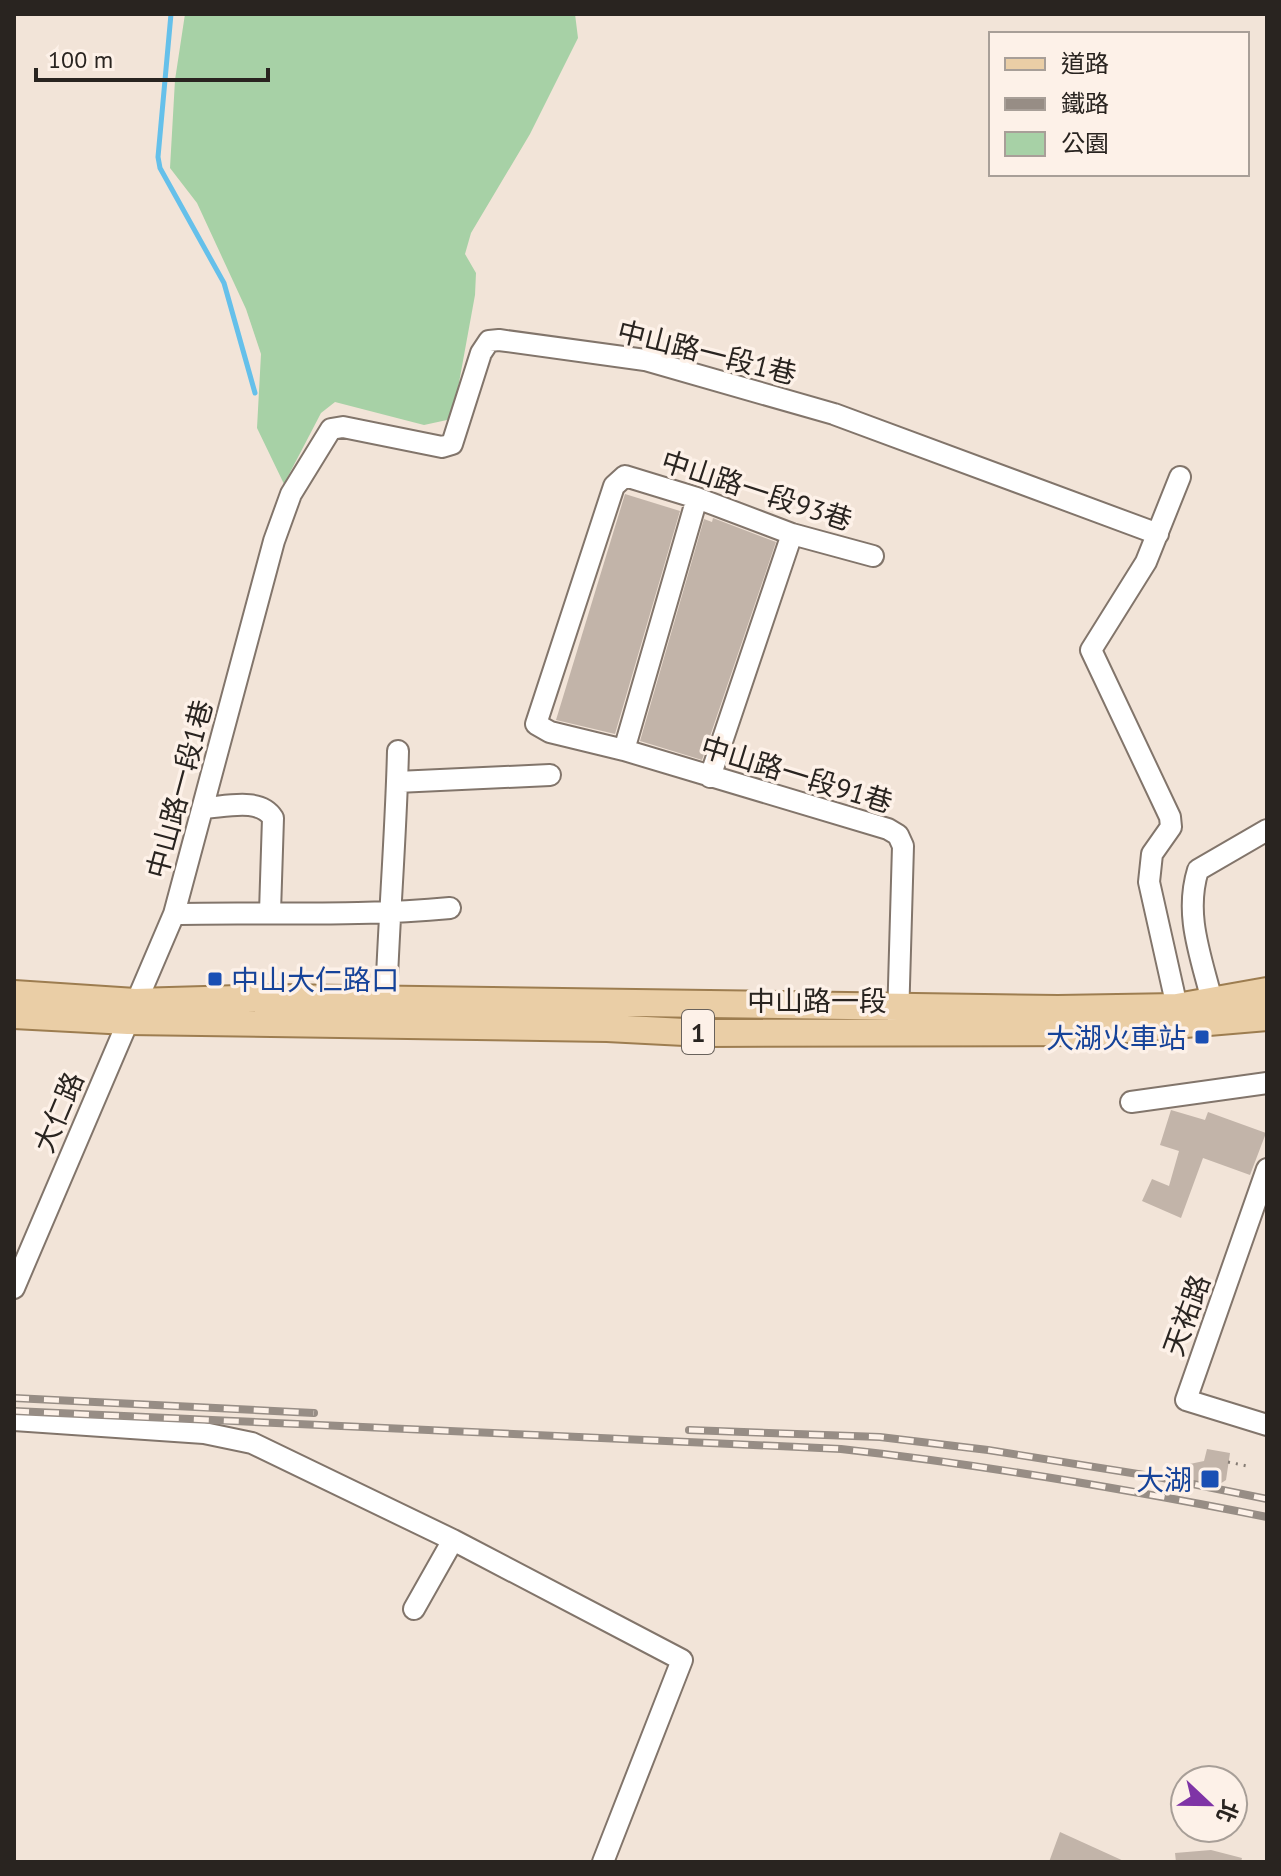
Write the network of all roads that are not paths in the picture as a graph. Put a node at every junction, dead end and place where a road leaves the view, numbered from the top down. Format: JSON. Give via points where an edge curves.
{"nodes":[{"id":1,"x":1180,"y":477,"type":"dead end"},
{"id":2,"x":697,"y":498,"type":"junction"},
{"id":3,"x":792,"y":534,"type":"junction"},
{"id":4,"x":1158,"y":534,"type":"junction"},
{"id":5,"x":873,"y":556,"type":"dead end"},
{"id":6,"x":536,"y":724,"type":"joint"},
{"id":7,"x":624,"y":750,"type":"junction"},
{"id":8,"x":398,"y":751,"type":"dead end"},
{"id":9,"x":550,"y":775,"type":"dead end"},
{"id":10,"x":710,"y":777,"type":"junction"},
{"id":11,"x":397,"y":782,"type":"junction"},
{"id":12,"x":203,"y":808,"type":"junction"},
{"id":13,"x":1267,"y":830,"type":"edge"},
{"id":14,"x":450,"y":908,"type":"dead end"},
{"id":15,"x":270,"y":912,"type":"junction"},
{"id":16,"x":174,"y":914,"type":"junction"},
{"id":17,"x":389,"y":914,"type":"junction"},
{"id":18,"x":1267,"y":991,"type":"edge"},
{"id":19,"x":14,"y":994,"type":"edge"},
{"id":20,"x":386,"y":1001,"type":"junction"},
{"id":21,"x":1212,"y":1001,"type":"junction"},
{"id":22,"x":1177,"y":1007,"type":"junction"},
{"id":23,"x":132,"y":1012,"type":"junction"},
{"id":24,"x":14,"y":1015,"type":"edge"},
{"id":25,"x":1267,"y":1017,"type":"edge"},
{"id":26,"x":898,"y":1019,"type":"junction"},
{"id":27,"x":1267,"y":1083,"type":"edge"},
{"id":28,"x":1131,"y":1102,"type":"dead end"},
{"id":29,"x":1266,"y":1176,"type":"edge"},
{"id":30,"x":14,"y":1288,"type":"edge"},
{"id":31,"x":14,"y":1420,"type":"edge"},
{"id":32,"x":1267,"y":1425,"type":"edge"},
{"id":33,"x":453,"y":1540,"type":"junction"},
{"id":34,"x":414,"y":1609,"type":"dead end"},
{"id":35,"x":603,"y":1862,"type":"edge"}],
"edges":[{"from":1,"to":4,"type":"street"},
{"from":2,"to":3,"type":"street","name":"中山路一段93巷"},
{"from":2,"to":6,"type":"street","name":"中山路一段93巷","via":[[625,476],[614,486]]},
{"from":2,"to":7,"type":"street"},
{"from":3,"to":5,"type":"street","name":"中山路一段93巷"},
{"from":3,"to":10,"type":"street"},
{"from":4,"to":12,"type":"street","name":"中山路一段1巷","via":[[834,414],[689,372],[645,360],[489,341],[452,444],[442,447],[343,427],[324,436],[291,494],[274,541]]},
{"from":4,"to":22,"type":"street","via":[[1132,589],[1091,650],[1170,817],[1171,827],[1152,854],[1149,882]]},
{"from":6,"to":7,"type":"street","name":"中山路一段91巷"},
{"from":7,"to":10,"type":"street","name":"中山路一段91巷"},
{"from":8,"to":11,"type":"street"},
{"from":9,"to":11,"type":"street"},
{"from":10,"to":26,"type":"street","name":"中山路一段91巷","via":[[898,835],[903,846]]},
{"from":11,"to":17,"type":"street"},
{"from":12,"to":15,"type":"street","via":[[268,810],[273,818]]},
{"from":12,"to":16,"type":"street","name":"中山路一段1巷"},
{"from":13,"to":21,"type":"street","via":[[1198,870],[1191,891],[1191,920]]},
{"from":14,"to":17,"type":"street"},
{"from":15,"to":16,"type":"street"},
{"from":15,"to":17,"type":"street"},
{"from":16,"to":23,"type":"street","name":"中山路一段1巷"},
{"from":17,"to":20,"type":"street"},
{"from":18,"to":21,"type":"main road","name":"中山路一段","number":"1"},
{"from":19,"to":23,"type":"main road","number":"1"},
{"from":20,"to":23,"type":"main road","name":"中山路一段","number":"1","via":[[277,998]]},
{"from":20,"to":26,"type":"main road","name":"中山路一段","number":"1"},
{"from":21,"to":22,"type":"main road","name":"中山路一段","number":"1"},
{"from":22,"to":26,"type":"main road","name":"中山路一段","number":"1"},
{"from":23,"to":24,"type":"main road","number":"1"},
{"from":23,"to":26,"type":"main road","name":"中山路一段","number":"1","via":[[704,1033]]},
{"from":23,"to":30,"type":"street","name":"大仁路"},
{"from":25,"to":26,"type":"main road","name":"中山路一段","number":"1","via":[[1091,1032]]},
{"from":27,"to":28,"type":"street"},
{"from":29,"to":32,"type":"street","name":"天祐路","via":[[1186,1400]]},
{"from":31,"to":33,"type":"street","via":[[204,1433],[252,1443]]},
{"from":33,"to":34,"type":"street"},
{"from":33,"to":35,"type":"street","via":[[682,1660]]}]}
